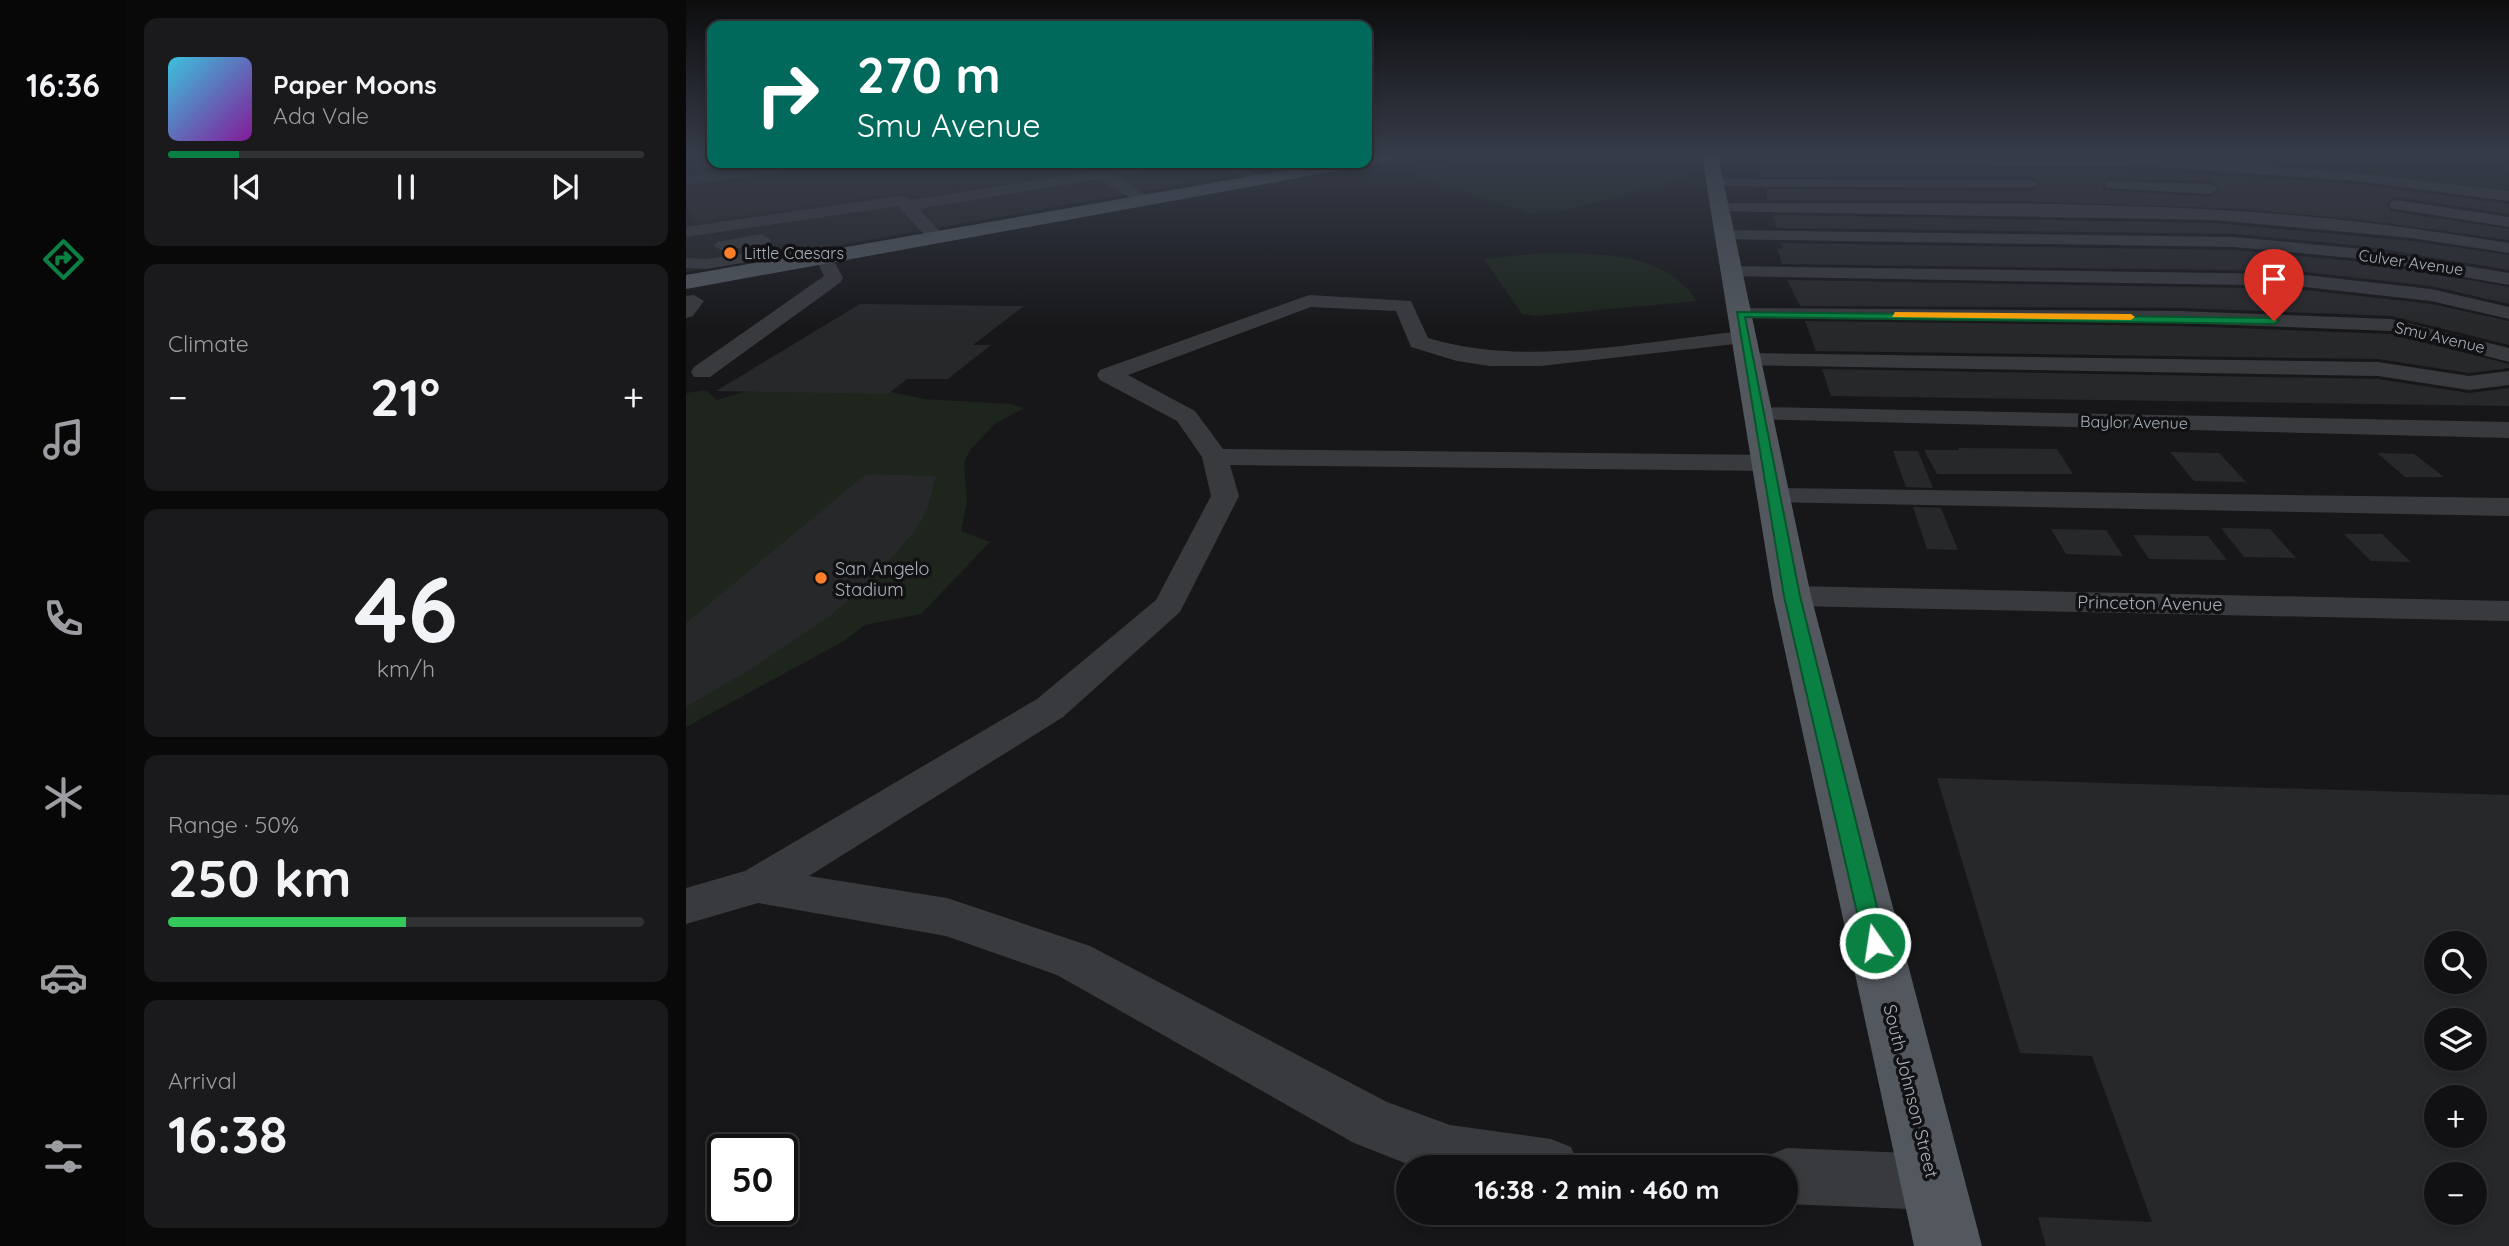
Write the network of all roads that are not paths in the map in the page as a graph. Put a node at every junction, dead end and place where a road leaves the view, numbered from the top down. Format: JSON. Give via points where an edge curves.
{"nodes":[{"id":1,"x":801,"y":214,"type":"edge"},
{"id":2,"x":914,"y":214,"type":"edge"},
{"id":3,"x":1064,"y":214,"type":"edge"},
{"id":4,"x":1721,"y":214,"type":"edge"},
{"id":5,"x":1810,"y":214,"type":"edge"},
{"id":6,"x":1875,"y":214,"type":"edge"},
{"id":7,"x":2227,"y":214,"type":"edge"},
{"id":8,"x":2458,"y":214,"type":"edge"},
{"id":9,"x":2509,"y":222,"type":"edge"},
{"id":10,"x":686,"y":232,"type":"edge"},
{"id":11,"x":936,"y":237,"type":"junction"},
{"id":12,"x":2509,"y":248,"type":"edge"},
{"id":13,"x":824,"y":257,"type":"junction"},
{"id":14,"x":769,"y":260,"type":"junction"},
{"id":15,"x":688,"y":266,"type":"edge"},
{"id":16,"x":2509,"y":279,"type":"edge"},
{"id":17,"x":686,"y":302,"type":"edge"},
{"id":18,"x":686,"y":312,"type":"edge"},
{"id":19,"x":2509,"y":313,"type":"edge"},
{"id":20,"x":1745,"y":337,"type":"junction"},
{"id":21,"x":2509,"y":355,"type":"edge"},
{"id":22,"x":702,"y":372,"type":"dead end"},
{"id":23,"x":2509,"y":378,"type":"edge"},
{"id":24,"x":1759,"y":414,"type":"junction"},
{"id":25,"x":2509,"y":430,"type":"edge"},
{"id":26,"x":1215,"y":457,"type":"junction"},
{"id":27,"x":1771,"y":480,"type":"junction"},
{"id":28,"x":2509,"y":507,"type":"edge"},
{"id":29,"x":1792,"y":596,"type":"junction"},
{"id":30,"x":2509,"y":611,"type":"edge"},
{"id":31,"x":758,"y":885,"type":"junction"},
{"id":32,"x":686,"y":906,"type":"edge"},
{"id":33,"x":1464,"y":1155,"type":"edge"},
{"id":34,"x":1798,"y":1176,"type":"edge"},
{"id":35,"x":1933,"y":1182,"type":"junction"},
{"id":36,"x":1948,"y":1246,"type":"edge"}],
"edges":[{"from":1,"to":10,"type":"street"},
{"from":2,"to":11,"type":"street"},
{"from":3,"to":11,"type":"main road"},
{"from":4,"to":20,"type":"main road","name":"South Johnson Street"},
{"from":5,"to":19,"type":"street","via":[[2431,295]]},
{"from":6,"to":16,"type":"street","name":"Culver Avenue","via":[[2363,254]]},
{"from":7,"to":12,"type":"street","via":[[2398,230]]},
{"from":8,"to":9,"type":"street"},
{"from":11,"to":13,"type":"main road"},
{"from":13,"to":14,"type":"main road"},
{"from":13,"to":22,"type":"street","via":[[834,278]]},
{"from":14,"to":15,"type":"main road"},
{"from":14,"to":15,"type":"street","via":[[761,239]]},
{"from":17,"to":18,"type":"street","via":[[694,301]]},
{"from":20,"to":21,"type":"street","name":"Smu Avenue","via":[[2179,317],[2391,325]]},
{"from":20,"to":23,"type":"street","via":[[2378,369],[2469,383]]},
{"from":20,"to":24,"type":"main road","name":"South Johnson Street"},
{"from":20,"to":26,"type":"street","via":[[1541,359],[1490,359],[1419,342],[1404,305],[1309,301],[1108,375],[1186,416]]},
{"from":24,"to":25,"type":"street","name":"Baylor Avenue"},
{"from":24,"to":27,"type":"main road","name":"South Johnson Street"},
{"from":26,"to":27,"type":"street"},
{"from":26,"to":31,"type":"street","via":[[1225,496],[1169,605],[1050,708]]},
{"from":27,"to":28,"type":"street"},
{"from":27,"to":29,"type":"main road","name":"South Johnson Street"},
{"from":29,"to":30,"type":"street","name":"Princeton Avenue"},
{"from":29,"to":35,"type":"main road","name":"South Johnson Street"},
{"from":31,"to":32,"type":"street"},
{"from":31,"to":33,"type":"street","via":[[947,917],[1073,960],[1373,1124]]},
{"from":34,"to":35,"type":"street"},
{"from":35,"to":36,"type":"main road","name":"South Johnson Street"}]}
